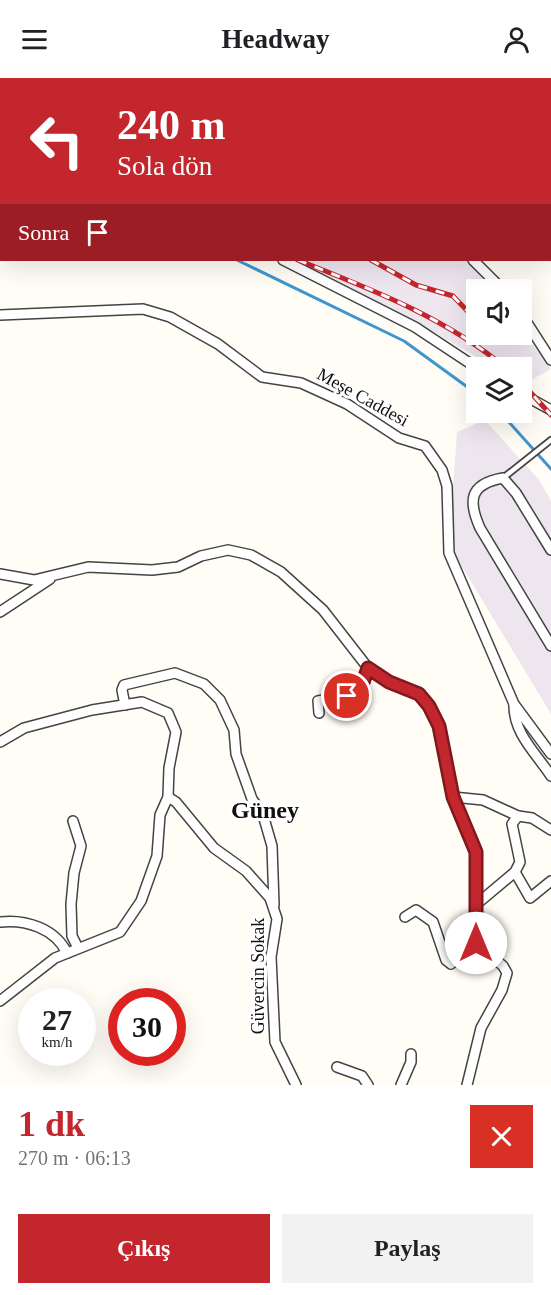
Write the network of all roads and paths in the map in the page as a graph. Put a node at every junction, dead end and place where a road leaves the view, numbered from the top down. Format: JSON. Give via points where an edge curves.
{"nodes":[{"id":1,"x":285,"y":261,"type":"edge"},
{"id":2,"x":474,"y":261,"type":"edge"},
{"id":3,"x":491,"y":279,"type":"edge"},
{"id":4,"x":2,"y":313,"type":"edge"},
{"id":5,"x":532,"y":331,"type":"edge"},
{"id":6,"x":551,"y":360,"type":"edge"},
{"id":7,"x":466,"y":361,"type":"edge"},
{"id":8,"x":532,"y":400,"type":"edge"},
{"id":9,"x":551,"y":410,"type":"edge"},
{"id":10,"x":551,"y":440,"type":"edge"},
{"id":11,"x":503,"y":478,"type":"junction"},
{"id":12,"x":551,"y":550,"type":"edge"},
{"id":13,"x":0,"y":574,"type":"edge"},
{"id":14,"x":57,"y":575,"type":"junction"},
{"id":15,"x":0,"y":612,"type":"edge"},
{"id":16,"x":551,"y":646,"type":"edge"},
{"id":17,"x":368,"y":668,"type":"junction"},
{"id":18,"x":514,"y":704,"type":"junction"},
{"id":19,"x":125,"y":705,"type":"junction"},
{"id":20,"x":319,"y":713,"type":"dead end"},
{"id":21,"x":0,"y":742,"type":"edge"},
{"id":22,"x":551,"y":754,"type":"edge"},
{"id":23,"x":551,"y":776,"type":"edge"},
{"id":24,"x":168,"y":796,"type":"junction"},
{"id":25,"x":453,"y":797,"type":"junction"},
{"id":26,"x":518,"y":816,"type":"junction"},
{"id":27,"x":74,"y":821,"type":"dead end"},
{"id":28,"x":551,"y":830,"type":"edge"},
{"id":29,"x":515,"y":872,"type":"junction"},
{"id":30,"x":551,"y":881,"type":"edge"},
{"id":31,"x":478,"y":903,"type":"junction"},
{"id":32,"x":274,"y":910,"type":"junction"},
{"id":33,"x":405,"y":917,"type":"dead end"},
{"id":34,"x":0,"y":921,"type":"edge"},
{"id":35,"x":476,"y":943,"type":"junction"},
{"id":36,"x":78,"y":948,"type":"junction"},
{"id":37,"x":67,"y":953,"type":"junction"},
{"id":38,"x":0,"y":1001,"type":"edge"},
{"id":39,"x":411,"y":1054,"type":"dead end"},
{"id":40,"x":337,"y":1067,"type":"dead end"},
{"id":41,"x":296,"y":1085,"type":"edge"},
{"id":42,"x":368,"y":1085,"type":"edge"},
{"id":43,"x":400,"y":1085,"type":"edge"},
{"id":44,"x":467,"y":1085,"type":"edge"}],
"edges":[{"from":1,"to":7,"type":"street","via":[[415,327]]},
{"from":2,"to":3,"type":"street"},
{"from":4,"to":18,"type":"street","name":"Meşe Caddesi","via":[[143,309],[170,317],[218,344],[262,377],[301,383],[347,404],[399,438],[425,446],[442,470],[447,486],[449,553]]},
{"from":5,"to":6,"type":"street"},
{"from":8,"to":9,"type":"street"},
{"from":10,"to":11,"type":"lane"},
{"from":11,"to":12,"type":"street"},
{"from":11,"to":16,"type":"street","via":[[493,480],[474,495],[472,510],[502,569]]},
{"from":13,"to":14,"type":"street","via":[[34,580]]},
{"from":14,"to":15,"type":"street"},
{"from":14,"to":17,"type":"street","via":[[88,567],[178,567],[201,556],[228,550],[251,555],[281,572],[317,604]]},
{"from":17,"to":20,"type":"street","via":[[362,685],[347,696],[318,701]]},
{"from":17,"to":25,"type":"street","via":[[419,694],[429,706],[439,726]]},
{"from":18,"to":22,"type":"street","name":"Meşe Caddesi"},
{"from":18,"to":23,"type":"street","via":[[520,732]]},
{"from":19,"to":21,"type":"street","via":[[24,728]]},
{"from":19,"to":24,"type":"street","via":[[141,702],[168,713],[176,732]]},
{"from":19,"to":32,"type":"street","via":[[124,686],[175,673],[204,684],[220,700],[234,730],[236,754],[272,846]]},
{"from":24,"to":32,"type":"street","name":"Güvercin Sokak","via":[[214,848],[246,871],[270,898]]},
{"from":24,"to":36,"type":"street","via":[[160,815],[157,856],[141,901],[120,932]]},
{"from":25,"to":26,"type":"street","via":[[483,800]]},
{"from":25,"to":31,"type":"street","via":[[476,852]]},
{"from":26,"to":28,"type":"street","via":[[532,818]]},
{"from":26,"to":29,"type":"street","via":[[512,824],[520,862]]},
{"from":27,"to":36,"type":"street","via":[[81,846],[71,904],[72,936]]},
{"from":29,"to":30,"type":"street","via":[[530,898]]},
{"from":29,"to":31,"type":"street"},
{"from":31,"to":35,"type":"street"},
{"from":32,"to":41,"type":"street","name":"Güvercin Sokak","via":[[274,1042]]},
{"from":33,"to":35,"type":"street","via":[[416,910],[433,922],[446,960],[452,964],[468,946]]},
{"from":34,"to":37,"type":"street","via":[[18,919],[34,925],[62,941]]},
{"from":35,"to":44,"type":"street","via":[[507,974],[482,1028]]},
{"from":36,"to":37,"type":"street"},
{"from":37,"to":38,"type":"street"},
{"from":39,"to":43,"type":"street"},
{"from":40,"to":42,"type":"street","via":[[362,1076]]}]}
